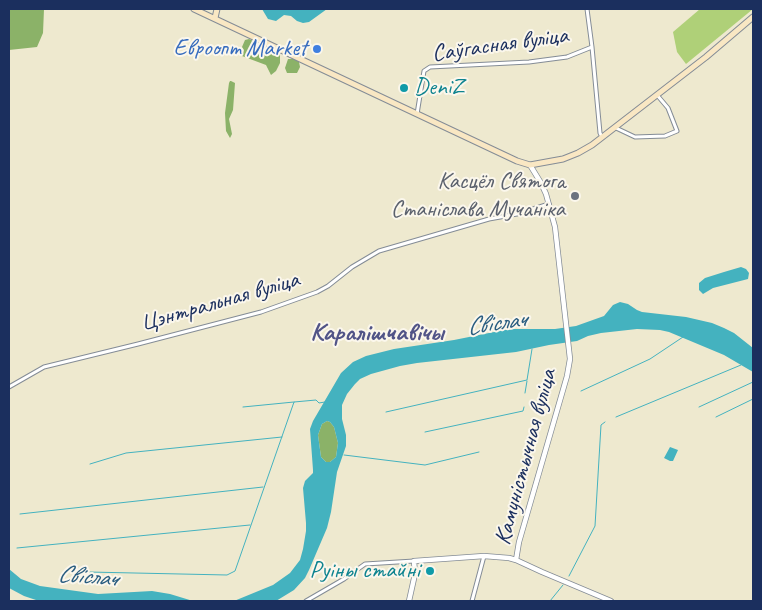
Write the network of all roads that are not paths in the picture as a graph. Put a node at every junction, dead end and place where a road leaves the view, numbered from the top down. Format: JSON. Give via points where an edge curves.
{"nodes":[{"id":1,"x":194,"y":9,"type":"edge"},
{"id":2,"x":218,"y":9,"type":"edge"},
{"id":3,"x":587,"y":9,"type":"edge"},
{"id":4,"x":753,"y":17,"type":"edge"},
{"id":5,"x":215,"y":18,"type":"junction"},
{"id":6,"x":592,"y":47,"type":"junction"},
{"id":7,"x":657,"y":95,"type":"junction"},
{"id":8,"x":417,"y":114,"type":"junction"},
{"id":9,"x":616,"y":128,"type":"junction"},
{"id":10,"x":603,"y":138,"type":"junction"},
{"id":11,"x":530,"y":165,"type":"junction"},
{"id":12,"x":549,"y":204,"type":"junction"},
{"id":13,"x":9,"y":387,"type":"edge"},
{"id":14,"x":484,"y":556,"type":"junction"},
{"id":15,"x":516,"y":560,"type":"junction"},
{"id":16,"x":414,"y":561,"type":"junction"},
{"id":17,"x":306,"y":601,"type":"edge"},
{"id":18,"x":409,"y":601,"type":"edge"},
{"id":19,"x":472,"y":601,"type":"edge"},
{"id":20,"x":611,"y":601,"type":"edge"}],
"edges":[{"from":1,"to":5,"type":"main road"},
{"from":2,"to":5,"type":"main road"},
{"from":3,"to":6,"type":"street","name":"Саўгасная вуліца"},
{"from":4,"to":7,"type":"main road"},
{"from":5,"to":8,"type":"main road"},
{"from":6,"to":8,"type":"street","name":"Саўгасная вуліца","via":[[567,58],[430,67],[424,71]]},
{"from":6,"to":10,"type":"street","name":"Саўгасная вуліца"},
{"from":7,"to":9,"type":"main road"},
{"from":7,"to":9,"type":"street","via":[[668,108],[677,131],[665,136],[635,137]]},
{"from":8,"to":11,"type":"main road"},
{"from":9,"to":10,"type":"main road"},
{"from":10,"to":11,"type":"main road","via":[[571,156]]},
{"from":11,"to":12,"type":"street"},
{"from":12,"to":13,"type":"street","name":"Цэнтральная вуліца","via":[[379,251],[317,292],[261,312],[44,367]]},
{"from":12,"to":15,"type":"street","name":"Камуністычная вуліца","via":[[556,233],[569,365]]},
{"from":14,"to":15,"type":"street","name":"Камуністычная вуліца"},
{"from":14,"to":16,"type":"street","name":"Камуністычная вуліца"},
{"from":14,"to":19,"type":"street"},
{"from":15,"to":20,"type":"street"},
{"from":16,"to":17,"type":"street","name":"Камуністычная вуліца","via":[[365,564]]},
{"from":16,"to":18,"type":"street","via":[[415,574]]}]}
